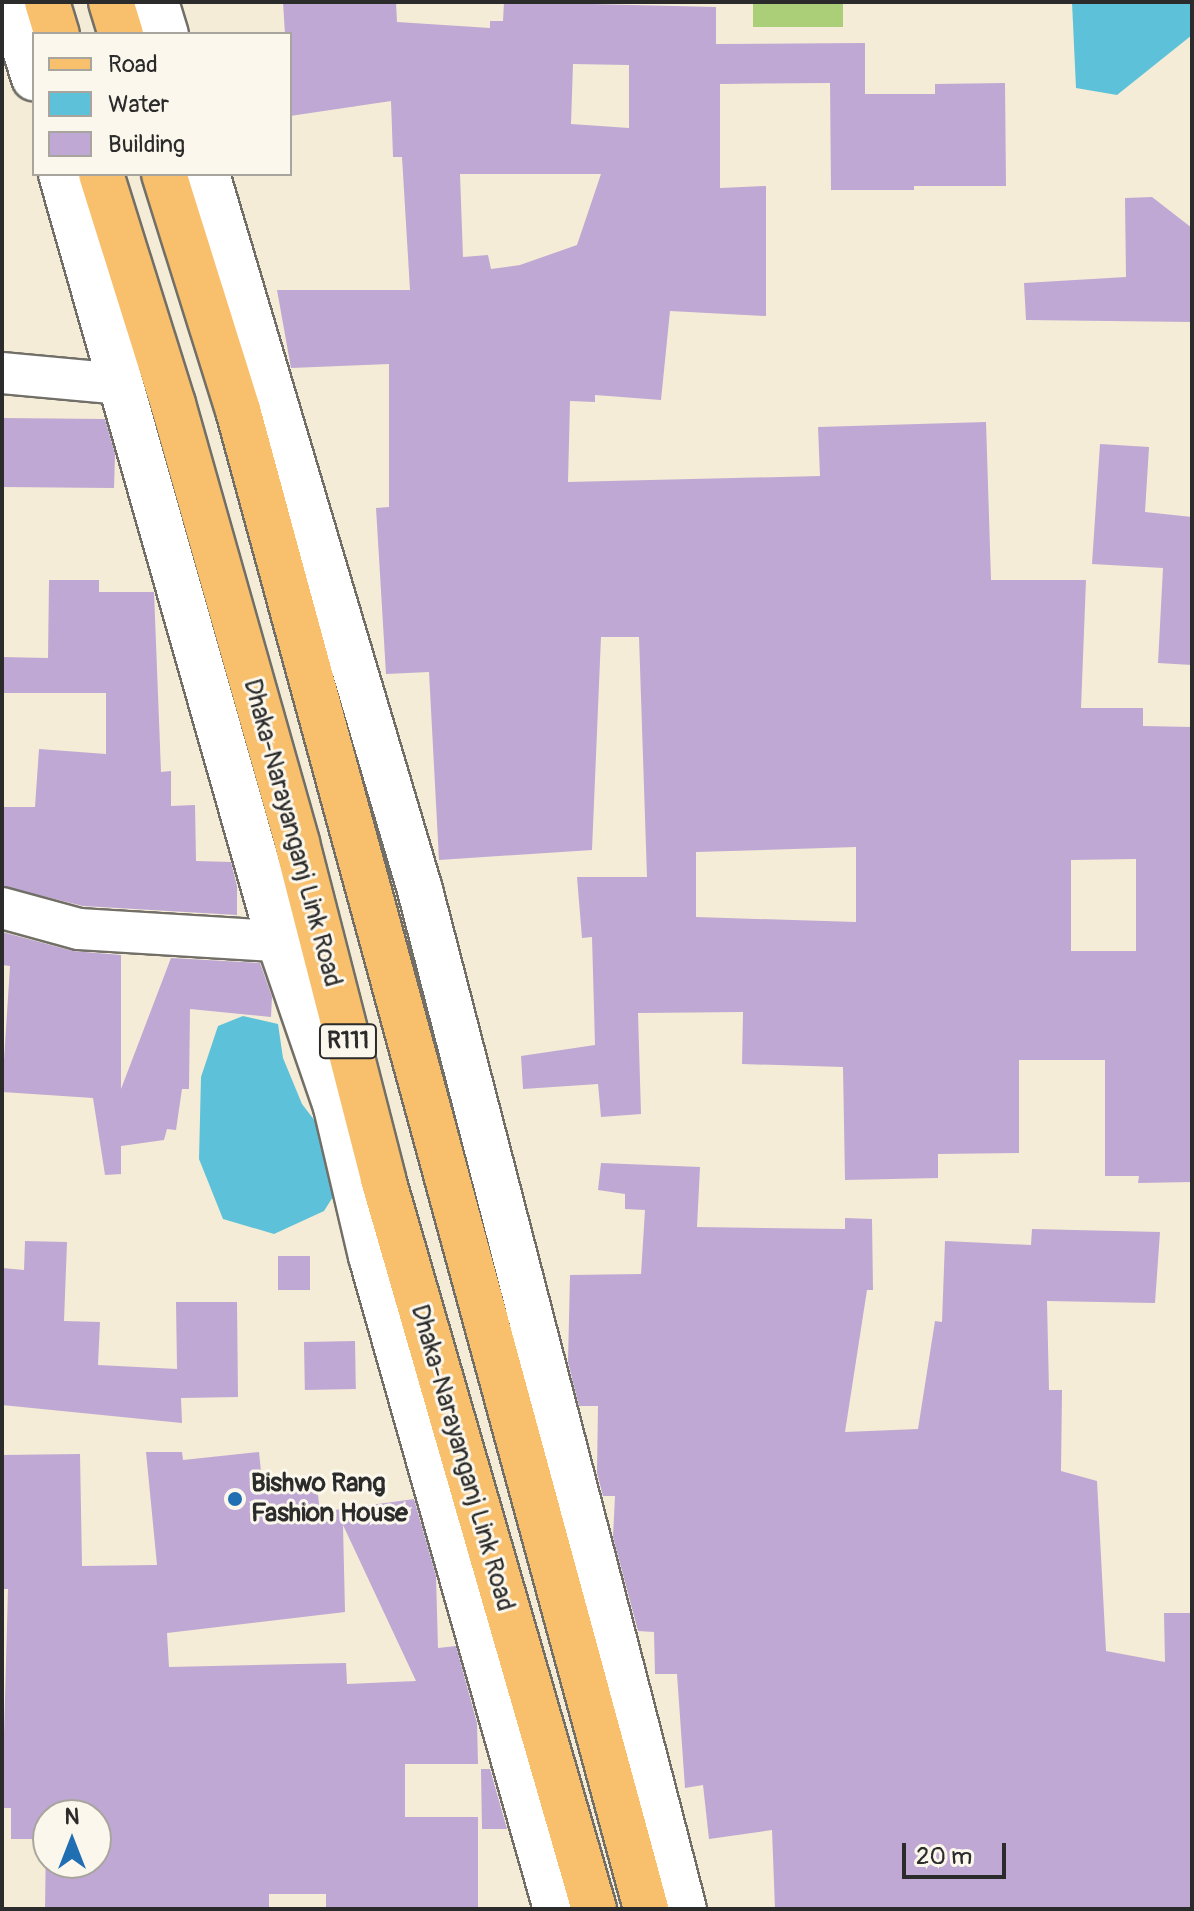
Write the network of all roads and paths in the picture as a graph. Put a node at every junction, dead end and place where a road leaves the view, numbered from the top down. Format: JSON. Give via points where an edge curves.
{"nodes":[{"id":1,"x":10,"y":2,"type":"edge"},
{"id":2,"x":47,"y":2,"type":"edge"},
{"id":3,"x":111,"y":2,"type":"edge"},
{"id":4,"x":156,"y":2,"type":"edge"},
{"id":5,"x":56,"y":32,"type":"edge"},
{"id":6,"x":120,"y":32,"type":"edge"},
{"id":7,"x":165,"y":32,"type":"edge"},
{"id":8,"x":32,"y":72,"type":"edge"},
{"id":9,"x":62,"y":176,"type":"edge"},
{"id":10,"x":102,"y":176,"type":"edge"},
{"id":11,"x":165,"y":176,"type":"edge"},
{"id":12,"x":208,"y":176,"type":"edge"},
{"id":13,"x":2,"y":373,"type":"edge"},
{"id":14,"x":121,"y":384,"type":"junction"},
{"id":15,"x":2,"y":908,"type":"edge"},
{"id":16,"x":279,"y":941,"type":"junction"},
{"id":17,"x":323,"y":943,"type":"junction"},
{"id":18,"x":639,"y":1811,"type":"junction"},
{"id":19,"x":553,"y":1838,"type":"junction"},
{"id":20,"x":658,"y":1908,"type":"edge"},
{"id":21,"x":556,"y":1909,"type":"edge"},
{"id":22,"x":594,"y":1909,"type":"edge"}],
"edges":[{"from":1,"to":8,"type":"street"},
{"from":2,"to":5,"type":"main road"},
{"from":3,"to":6,"type":"main road"},
{"from":4,"to":7,"type":"street"},
{"from":9,"to":14,"type":"street"},
{"from":10,"to":17,"type":"main road","name":"Dhaka-Narayanganj Link Road","number":"R111","via":[[173,404]]},
{"from":11,"to":18,"type":"main road","number":"R111","via":[[238,410]]},
{"from":12,"to":18,"type":"street","via":[[420,890]]},
{"from":13,"to":14,"type":"street"},
{"from":14,"to":16,"type":"street"},
{"from":15,"to":16,"type":"street","via":[[79,929]]},
{"from":16,"to":17,"type":"street"},
{"from":16,"to":19,"type":"street","via":[[336,1107],[371,1256]]},
{"from":17,"to":19,"type":"main road","name":"Dhaka-Narayanganj Link Road","number":"R111"},
{"from":18,"to":20,"type":"main road","number":"R111"},
{"from":19,"to":21,"type":"street"},
{"from":19,"to":22,"type":"main road","name":"Dhaka-Narayanganj Link Road","number":"R111"}]}
